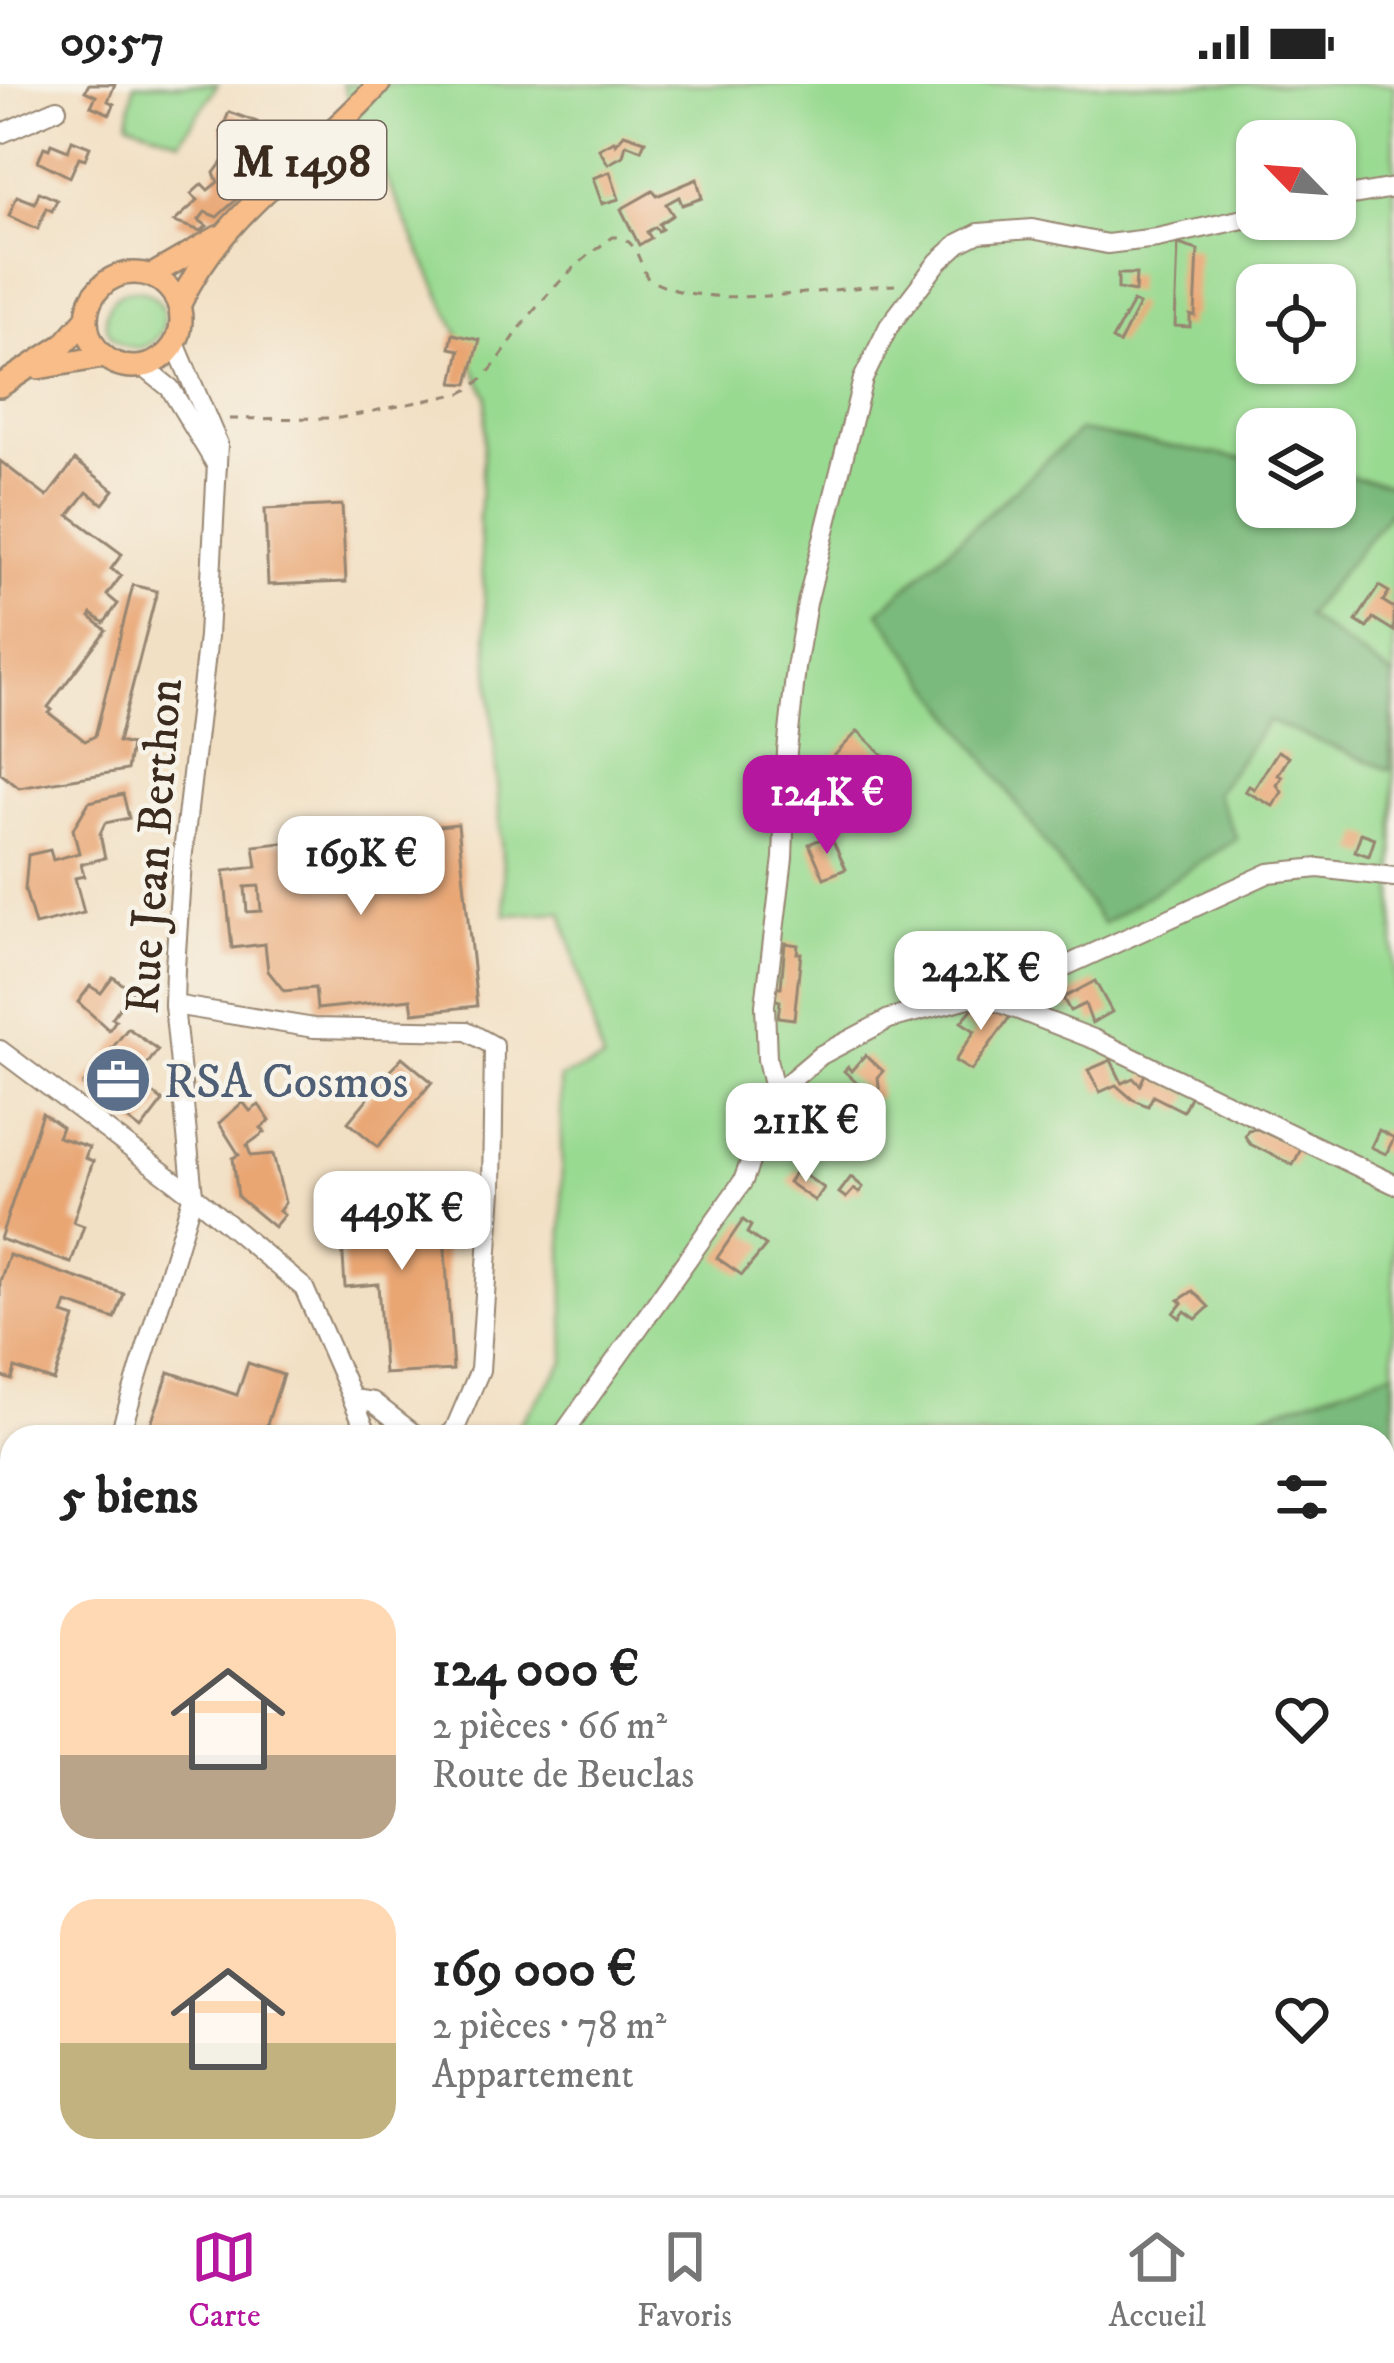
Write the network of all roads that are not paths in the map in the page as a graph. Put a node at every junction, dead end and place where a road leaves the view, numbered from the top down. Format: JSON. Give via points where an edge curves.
{"nodes":[{"id":1,"x":379,"y":84,"type":"edge"},
{"id":2,"x":57,"y":109,"type":"dead end"},
{"id":3,"x":0,"y":134,"type":"edge"},
{"id":4,"x":1394,"y":188,"type":"edge"},
{"id":5,"x":1356,"y":194,"type":"edge"},
{"id":6,"x":1236,"y":220,"type":"edge"},
{"id":7,"x":224,"y":234,"type":"junction"},
{"id":8,"x":152,"y":275,"type":"junction"},
{"id":9,"x":180,"y":304,"type":"junction"},
{"id":10,"x":86,"y":319,"type":"junction"},
{"id":11,"x":176,"y":343,"type":"junction"},
{"id":12,"x":103,"y":357,"type":"junction"},
{"id":13,"x":145,"y":368,"type":"junction"},
{"id":14,"x":26,"y":370,"type":"junction"},
{"id":15,"x":0,"y":386,"type":"edge"},
{"id":16,"x":217,"y":466,"type":"junction"},
{"id":17,"x":1394,"y":877,"type":"edge"},
{"id":18,"x":998,"y":1002,"type":"junction"},
{"id":19,"x":174,"y":1005,"type":"junction"},
{"id":20,"x":0,"y":1050,"type":"edge"},
{"id":21,"x":775,"y":1094,"type":"junction"},
{"id":22,"x":1394,"y":1184,"type":"edge"},
{"id":23,"x":193,"y":1195,"type":"junction"},
{"id":24,"x":353,"y":1399,"type":"junction"},
{"id":25,"x":123,"y":1425,"type":"edge"},
{"id":26,"x":364,"y":1425,"type":"edge"},
{"id":27,"x":403,"y":1425,"type":"edge"},
{"id":28,"x":457,"y":1425,"type":"edge"},
{"id":29,"x":570,"y":1425,"type":"edge"}],
"edges":[{"from":1,"to":7,"type":"main road","number":"M 1498"},
{"from":2,"to":3,"type":"street"},
{"from":4,"to":5,"type":"street"},
{"from":6,"to":21,"type":"street","via":[[1107,244],[996,230],[959,243],[889,326],[863,379],[807,603],[765,1005]]},
{"from":7,"to":8,"type":"main road","number":"M 1498"},
{"from":7,"to":9,"type":"main road","number":"M 1498"},
{"from":8,"to":9,"type":"main road"},
{"from":8,"to":10,"type":"main road","number":"M 1498","via":[[126,273],[105,283]]},
{"from":9,"to":11,"type":"main road","number":"M 1498"},
{"from":10,"to":12,"type":"main road"},
{"from":10,"to":14,"type":"main road","number":"M 1498"},
{"from":11,"to":13,"type":"main road"},
{"from":11,"to":16,"type":"street","name":"Rue Jean Berthon","via":[[218,444]]},
{"from":12,"to":13,"type":"main road","number":"M 1498"},
{"from":12,"to":14,"type":"main road","number":"M 1498"},
{"from":13,"to":16,"type":"street","via":[[170,388]]},
{"from":14,"to":15,"type":"main road","number":"M 1498"},
{"from":16,"to":19,"type":"street","name":"Rue Jean Berthon"},
{"from":17,"to":18,"type":"street","via":[[1319,868],[1269,873]]},
{"from":18,"to":21,"type":"street","via":[[980,995],[889,1018],[820,1055]]},
{"from":18,"to":22,"type":"street","via":[[1096,1040]]},
{"from":19,"to":23,"type":"street","name":"Rue Jean Berthon"},
{"from":19,"to":28,"type":"street","via":[[314,1028],[467,1031],[494,1046],[480,1370]]},
{"from":20,"to":23,"type":"street"},
{"from":21,"to":29,"type":"street","via":[[743,1181]]},
{"from":23,"to":24,"type":"street","via":[[304,1288]]},
{"from":23,"to":25,"type":"street","name":"Rue Jean Berthon"},
{"from":24,"to":26,"type":"street"},
{"from":24,"to":27,"type":"street","via":[[373,1402]]}]}
